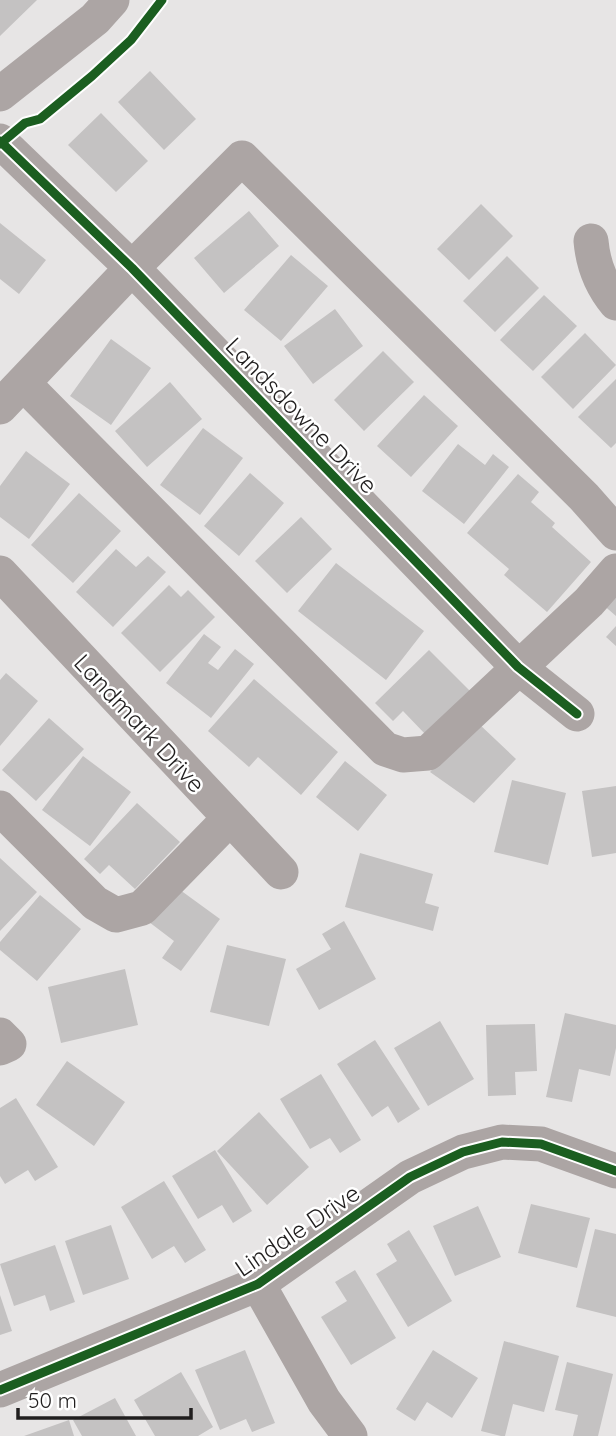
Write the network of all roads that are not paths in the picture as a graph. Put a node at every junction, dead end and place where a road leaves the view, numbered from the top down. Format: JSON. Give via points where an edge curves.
{"nodes":[{"id":1,"x":112,"y":0,"type":"edge"},
{"id":2,"x":0,"y":94,"type":"edge"},
{"id":3,"x":0,"y":141,"type":"edge"},
{"id":4,"x":591,"y":241,"type":"dead end"},
{"id":5,"x":132,"y":268,"type":"junction"},
{"id":6,"x":616,"y":303,"type":"edge"},
{"id":7,"x":11,"y":395,"type":"edge"},
{"id":8,"x":616,"y":533,"type":"edge"},
{"id":9,"x":616,"y":571,"type":"edge"},
{"id":10,"x":0,"y":573,"type":"edge"},
{"id":11,"x":518,"y":667,"type":"junction"},
{"id":12,"x":577,"y":714,"type":"dead end"},
{"id":13,"x":0,"y":808,"type":"edge"},
{"id":14,"x":230,"y":818,"type":"junction"},
{"id":15,"x":281,"y":872,"type":"dead end"},
{"id":16,"x":616,"y":1171,"type":"edge"},
{"id":17,"x":258,"y":1284,"type":"junction"},
{"id":18,"x":0,"y":1390,"type":"edge"},
{"id":19,"x":350,"y":1436,"type":"edge"}],
"edges":[{"from":1,"to":2,"type":"street"},
{"from":3,"to":5,"type":"street","name":"Landsdowne Drive"},
{"from":4,"to":6,"type":"street","via":[[597,270]]},
{"from":5,"to":7,"type":"street"},
{"from":5,"to":8,"type":"street","via":[[242,158]]},
{"from":5,"to":11,"type":"street","name":"Landsdowne Drive"},
{"from":7,"to":11,"type":"street","via":[[385,749],[403,755],[428,753]]},
{"from":9,"to":11,"type":"street","via":[[589,603]]},
{"from":10,"to":14,"type":"street","name":"Landmark Drive"},
{"from":11,"to":12,"type":"street","name":"Landsdowne Drive"},
{"from":13,"to":14,"type":"street","via":[[95,903],[116,915],[142,908]]},
{"from":14,"to":15,"type":"street","name":"Landmark Drive"},
{"from":16,"to":17,"type":"street","name":"Lindale Drive","via":[[541,1144],[502,1142],[463,1152],[410,1177]]},
{"from":17,"to":18,"type":"street","name":"Lindale Drive"},
{"from":17,"to":19,"type":"street","via":[[324,1401]]}]}
